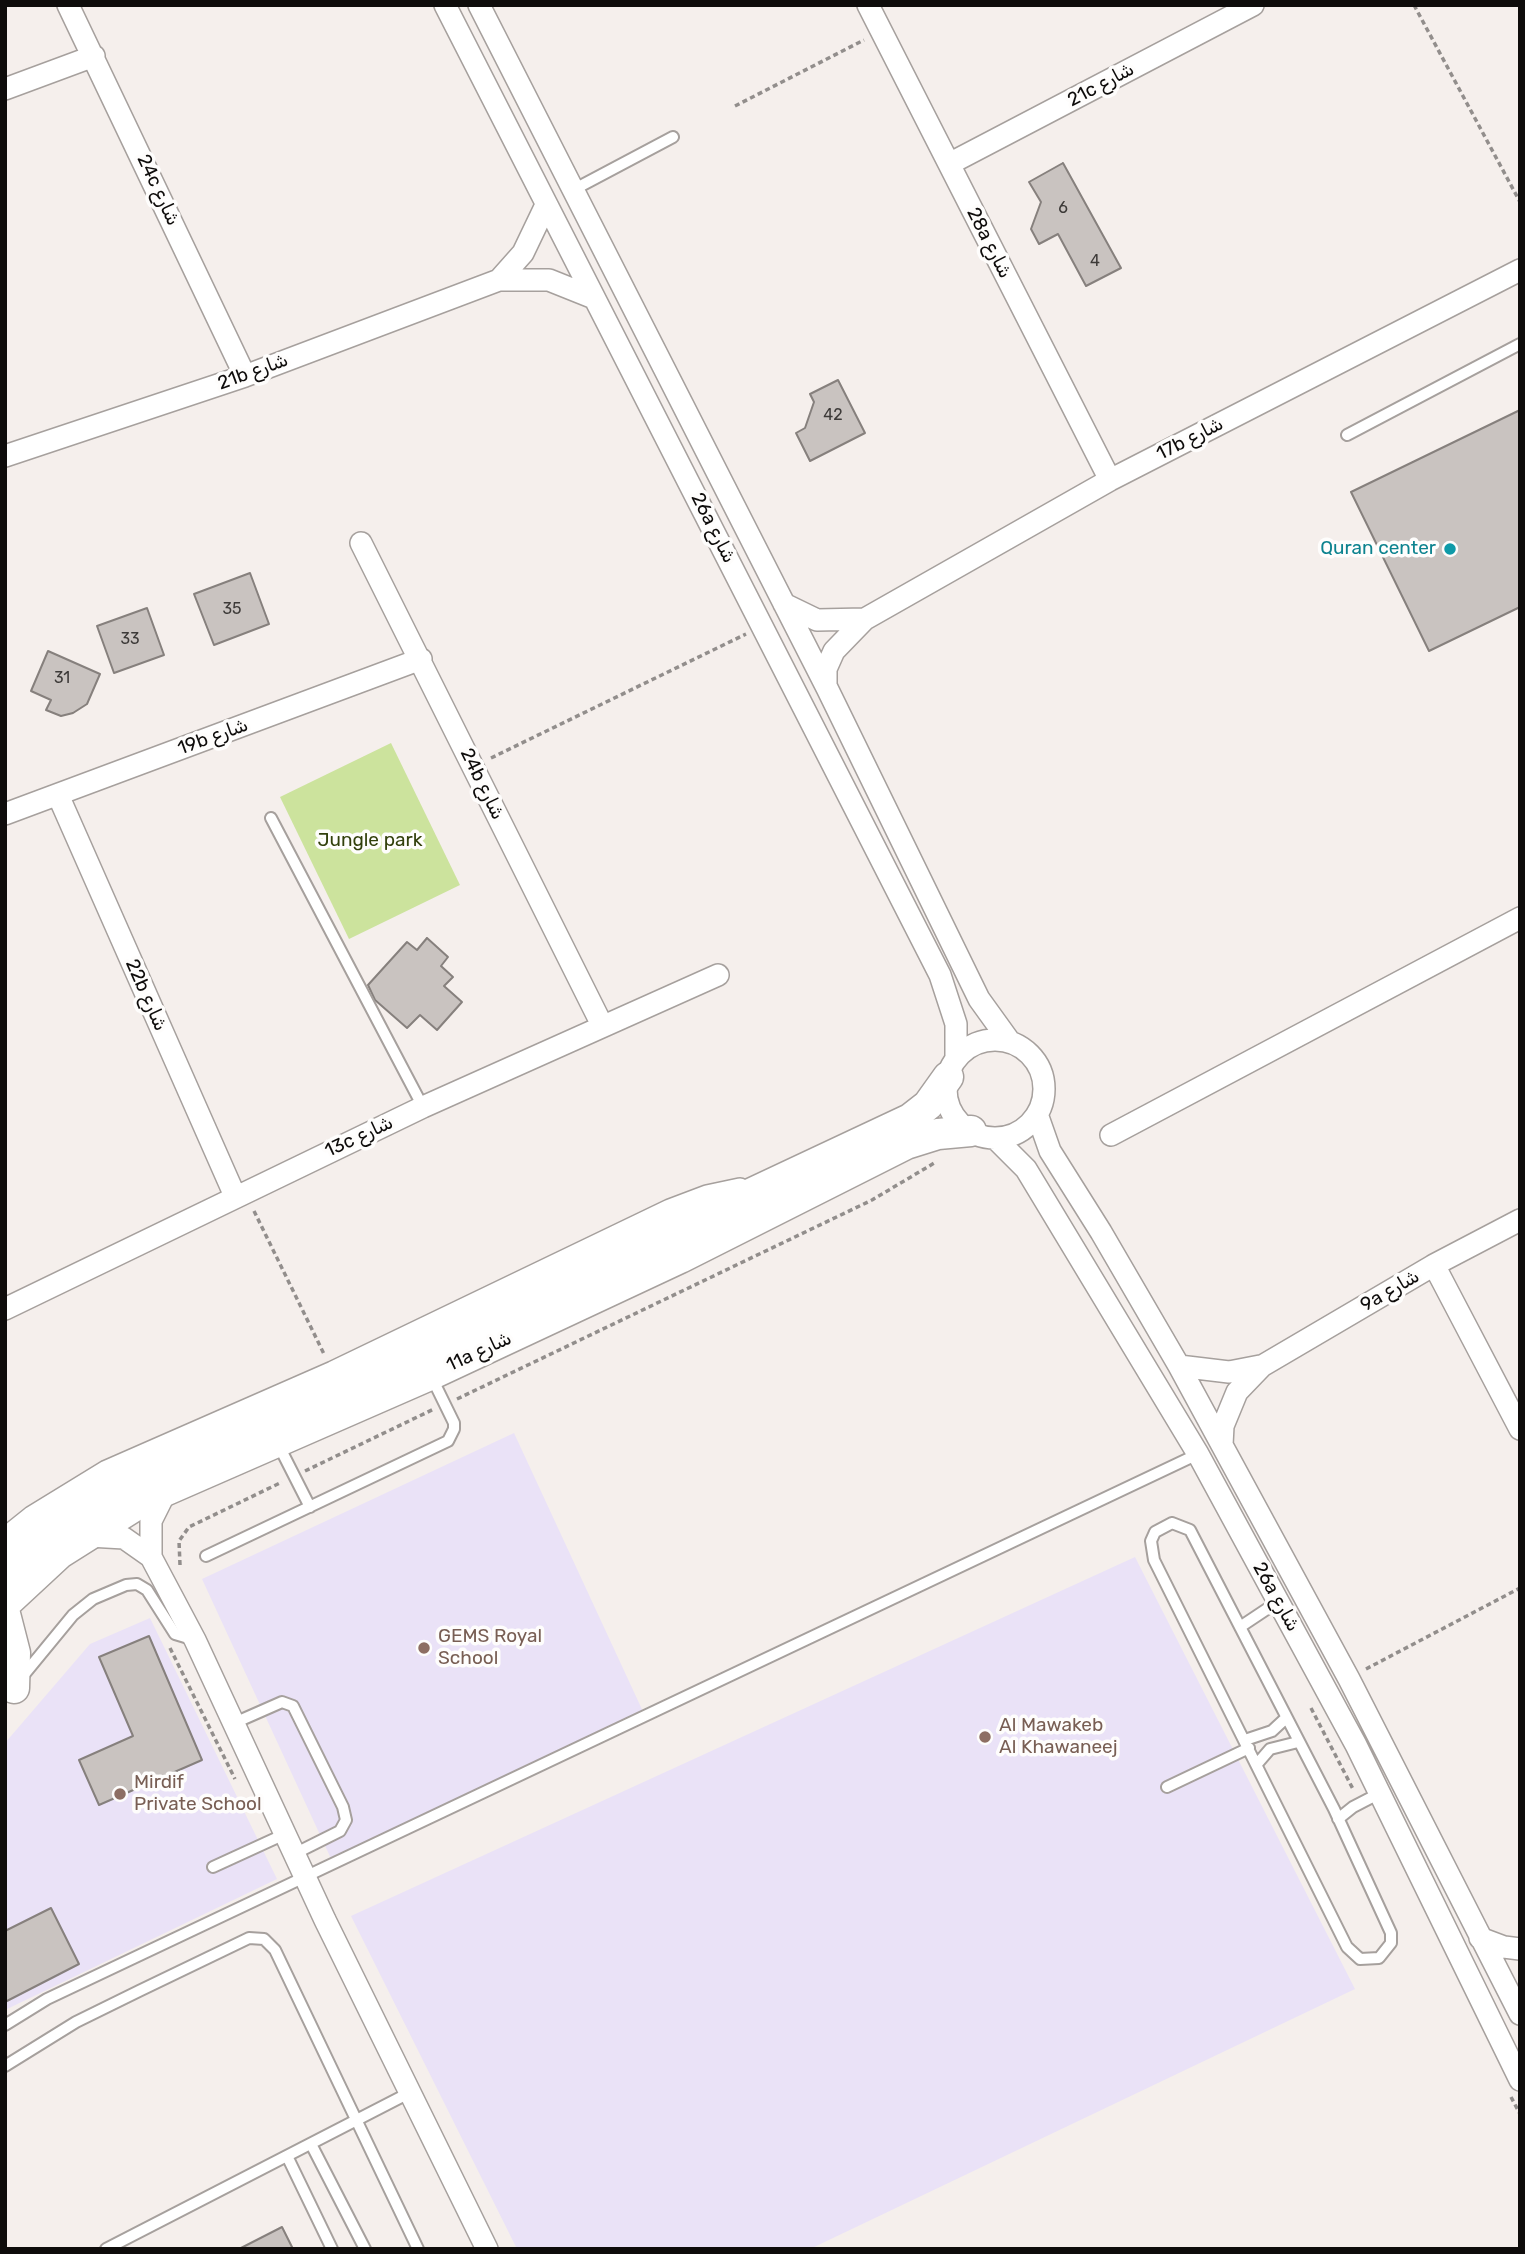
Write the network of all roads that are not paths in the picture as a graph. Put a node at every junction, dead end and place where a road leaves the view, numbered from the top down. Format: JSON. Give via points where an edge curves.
{"nodes":[{"id":1,"x":68,"y":5,"type":"edge"},
{"id":2,"x":445,"y":5,"type":"edge"},
{"id":3,"x":479,"y":5,"type":"edge"},
{"id":4,"x":868,"y":5,"type":"edge"},
{"id":5,"x":1245,"y":7,"type":"edge"},
{"id":6,"x":94,"y":56,"type":"junction"},
{"id":7,"x":5,"y":89,"type":"edge"},
{"id":8,"x":673,"y":137,"type":"dead end"},
{"id":9,"x":949,"y":164,"type":"junction"},
{"id":10,"x":573,"y":190,"type":"junction"},
{"id":11,"x":547,"y":205,"type":"junction"},
{"id":12,"x":1520,"y":270,"type":"edge"},
{"id":13,"x":499,"y":280,"type":"junction"},
{"id":14,"x":594,"y":298,"type":"junction"},
{"id":15,"x":1520,"y":344,"type":"edge"},
{"id":16,"x":245,"y":376,"type":"junction"},
{"id":17,"x":1347,"y":435,"type":"dead end"},
{"id":18,"x":5,"y":456,"type":"edge"},
{"id":19,"x":1110,"y":480,"type":"junction"},
{"id":20,"x":361,"y":543,"type":"dead end"},
{"id":21,"x":783,"y":603,"type":"junction"},
{"id":22,"x":865,"y":619,"type":"junction"},
{"id":23,"x":421,"y":659,"type":"junction"},
{"id":24,"x":827,"y":688,"type":"junction"},
{"id":25,"x":58,"y":795,"type":"junction"},
{"id":26,"x":5,"y":814,"type":"edge"},
{"id":27,"x":271,"y":818,"type":"dead end"},
{"id":28,"x":1520,"y":918,"type":"edge"},
{"id":29,"x":718,"y":975,"type":"dead end"},
{"id":30,"x":602,"y":1026,"type":"junction"},
{"id":31,"x":1010,"y":1042,"type":"junction"},
{"id":32,"x":952,"y":1068,"type":"junction"},
{"id":33,"x":423,"y":1107,"type":"junction"},
{"id":34,"x":1037,"y":1114,"type":"junction"},
{"id":35,"x":983,"y":1135,"type":"junction"},
{"id":36,"x":1111,"y":1135,"type":"dead end"},
{"id":37,"x":763,"y":1186,"type":"junction"},
{"id":38,"x":235,"y":1196,"type":"junction"},
{"id":39,"x":1520,"y":1220,"type":"edge"},
{"id":40,"x":1434,"y":1265,"type":"junction"},
{"id":41,"x":5,"y":1309,"type":"edge"},
{"id":42,"x":1179,"y":1366,"type":"junction"},
{"id":43,"x":1262,"y":1366,"type":"junction"},
{"id":44,"x":430,"y":1375,"type":"junction"},
{"id":45,"x":1520,"y":1429,"type":"edge"},
{"id":46,"x":278,"y":1444,"type":"junction"},
{"id":47,"x":1222,"y":1445,"type":"junction"},
{"id":48,"x":1198,"y":1454,"type":"junction"},
{"id":49,"x":167,"y":1489,"type":"junction"},
{"id":50,"x":310,"y":1507,"type":"junction"},
{"id":51,"x":81,"y":1538,"type":"junction"},
{"id":52,"x":5,"y":1545,"type":"edge"},
{"id":53,"x":206,"y":1556,"type":"dead end"},
{"id":54,"x":154,"y":1561,"type":"junction"},
{"id":55,"x":5,"y":1567,"type":"edge"},
{"id":56,"x":1279,"y":1601,"type":"junction"},
{"id":57,"x":5,"y":1604,"type":"edge"},
{"id":58,"x":5,"y":1614,"type":"edge"},
{"id":59,"x":1237,"y":1622,"type":"junction"},
{"id":60,"x":195,"y":1640,"type":"junction"},
{"id":61,"x":10,"y":1693,"type":"edge"},
{"id":62,"x":1286,"y":1718,"type":"junction"},
{"id":63,"x":232,"y":1724,"type":"junction"},
{"id":64,"x":1298,"y":1742,"type":"junction"},
{"id":65,"x":1247,"y":1744,"type":"junction"},
{"id":66,"x":1257,"y":1763,"type":"junction"},
{"id":67,"x":1167,"y":1787,"type":"dead end"},
{"id":68,"x":1380,"y":1793,"type":"junction"},
{"id":69,"x":1336,"y":1814,"type":"junction"},
{"id":70,"x":285,"y":1834,"type":"junction"},
{"id":71,"x":294,"y":1854,"type":"junction"},
{"id":72,"x":213,"y":1867,"type":"dead end"},
{"id":73,"x":305,"y":1877,"type":"junction"},
{"id":74,"x":1480,"y":1938,"type":"junction"},
{"id":75,"x":1520,"y":1949,"type":"edge"},
{"id":76,"x":1520,"y":1980,"type":"edge"},
{"id":77,"x":1517,"y":2008,"type":"edge"},
{"id":78,"x":5,"y":2025,"type":"edge"},
{"id":79,"x":5,"y":2066,"type":"edge"},
{"id":80,"x":1513,"y":2084,"type":"edge"},
{"id":81,"x":409,"y":2093,"type":"junction"},
{"id":82,"x":355,"y":2121,"type":"junction"},
{"id":83,"x":311,"y":2144,"type":"junction"},
{"id":84,"x":287,"y":2156,"type":"junction"},
{"id":85,"x":109,"y":2247,"type":"edge"},
{"id":86,"x":331,"y":2249,"type":"edge"},
{"id":87,"x":365,"y":2249,"type":"edge"},
{"id":88,"x":418,"y":2249,"type":"edge"},
{"id":89,"x":487,"y":2249,"type":"edge"}],
"edges":[{"from":1,"to":6,"type":"street","name":"24c شارع"},
{"from":2,"to":11,"type":"street","name":"26a شارع"},
{"from":3,"to":10,"type":"street","name":"26a شارع"},
{"from":4,"to":9,"type":"street","name":"28a شارع"},
{"from":5,"to":9,"type":"street","name":"21c شارع"},
{"from":6,"to":7,"type":"street"},
{"from":6,"to":16,"type":"street","name":"24c شارع"},
{"from":8,"to":10,"type":"lane"},
{"from":9,"to":19,"type":"street","name":"28a شارع"},
{"from":10,"to":21,"type":"street","name":"26a شارع"},
{"from":11,"to":13,"type":"street","name":"21b شارع","via":[[523,253]]},
{"from":11,"to":14,"type":"street","name":"26a شارع"},
{"from":12,"to":19,"type":"street","name":"17b شارع"},
{"from":13,"to":14,"type":"street","name":"21b شارع","via":[[549,280]]},
{"from":13,"to":16,"type":"street","name":"21b شارع"},
{"from":14,"to":32,"type":"street","name":"26a شارع","via":[[943,983],[956,1024]]},
{"from":15,"to":17,"type":"lane"},
{"from":16,"to":18,"type":"street","name":"21b شارع"},
{"from":19,"to":22,"type":"street","name":"17b شارع"},
{"from":20,"to":23,"type":"street","name":"24b شارع"},
{"from":21,"to":22,"type":"street","name":"17b شارع","via":[[817,620]]},
{"from":21,"to":24,"type":"street","name":"26a شارع"},
{"from":22,"to":24,"type":"street","name":"17b شارع","via":[[829,659]]},
{"from":23,"to":25,"type":"street","name":"19b شارع"},
{"from":23,"to":30,"type":"street","name":"24b شارع"},
{"from":24,"to":31,"type":"street","name":"26a شارع","via":[[979,999]]},
{"from":25,"to":26,"type":"street","name":"19b شارع"},
{"from":25,"to":38,"type":"street","name":"22b شارع"},
{"from":27,"to":33,"type":"lane"},
{"from":28,"to":36,"type":"street"},
{"from":29,"to":30,"type":"street","name":"13c شارع"},
{"from":30,"to":33,"type":"street","name":"13c شارع"},
{"from":31,"to":32,"type":"street","via":[[986,1041],[964,1051]]},
{"from":31,"to":34,"type":"street","via":[[1031,1055],[1042,1077],[1044,1090]]},
{"from":32,"to":35,"type":"street","via":[[948,1102],[960,1124]]},
{"from":32,"to":37,"type":"street","name":"11a شارع","via":[[928,1105],[910,1119]]},
{"from":33,"to":38,"type":"street","name":"13c شارع"},
{"from":34,"to":35,"type":"street","via":[[1019,1131]]},
{"from":34,"to":42,"type":"street","name":"26a شارع","via":[[1050,1151]]},
{"from":35,"to":44,"type":"street","name":"11a شارع","via":[[938,1134],[906,1144],[680,1258]]},
{"from":35,"to":48,"type":"street","name":"26a شارع","via":[[1019,1160]]},
{"from":37,"to":52,"type":"street","via":[[725,1192],[670,1210],[333,1373],[81,1485],[32,1517]]},
{"from":37,"to":55,"type":"street","name":"11a شارع","via":[[364,1375],[110,1489],[61,1519]]},
{"from":38,"to":41,"type":"street","name":"13c شارع"},
{"from":39,"to":40,"type":"street","name":"9a شارع"},
{"from":40,"to":43,"type":"street","name":"9a شارع"},
{"from":40,"to":45,"type":"street"},
{"from":42,"to":43,"type":"street","name":"9a شارع","via":[[1229,1373]]},
{"from":42,"to":47,"type":"street","name":"26a شارع"},
{"from":43,"to":47,"type":"street","name":"9a شارع","via":[[1237,1392],[1223,1426]]},
{"from":44,"to":46,"type":"street","name":"11a شارع"},
{"from":44,"to":50,"type":"lane","via":[[454,1429],[448,1441]]},
{"from":46,"to":49,"type":"street","name":"11a شارع"},
{"from":46,"to":50,"type":"lane"},
{"from":47,"to":74,"type":"street","name":"26a شارع","via":[[1349,1679]]},
{"from":48,"to":56,"type":"street","name":"26a شارع"},
{"from":48,"to":73,"type":"lane"},
{"from":49,"to":51,"type":"street","name":"11a شارع"},
{"from":49,"to":54,"type":"street","via":[[151,1521]]},
{"from":50,"to":53,"type":"lane"},
{"from":51,"to":54,"type":"street","via":[[124,1538]]},
{"from":51,"to":57,"type":"street","name":"11a شارع","via":[[39,1569]]},
{"from":54,"to":60,"type":"street"},
{"from":56,"to":59,"type":"lane"},
{"from":56,"to":68,"type":"street","name":"26a شارع"},
{"from":58,"to":61,"type":"street","via":[[15,1653]]},
{"from":59,"to":62,"type":"lane"},
{"from":59,"to":65,"type":"lane","via":[[1190,1530],[1172,1523],[1155,1532],[1151,1541],[1154,1560]]},
{"from":60,"to":61,"type":"lane","via":[[175,1634],[147,1590],[137,1584],[126,1585],[93,1599],[73,1615]]},
{"from":60,"to":63,"type":"street"},
{"from":62,"to":64,"type":"lane"},
{"from":62,"to":65,"type":"lane"},
{"from":63,"to":70,"type":"street"},
{"from":63,"to":71,"type":"lane","via":[[282,1702],[293,1706],[343,1807],[346,1820],[340,1830]]},
{"from":64,"to":66,"type":"lane","via":[[1270,1749]]},
{"from":64,"to":69,"type":"lane"},
{"from":65,"to":66,"type":"lane"},
{"from":65,"to":67,"type":"lane"},
{"from":66,"to":69,"type":"lane","via":[[1346,1947],[1352,1955],[1370,1961],[1386,1952],[1391,1933]]},
{"from":68,"to":69,"type":"lane"},
{"from":68,"to":80,"type":"street","name":"26a شارع"},
{"from":70,"to":71,"type":"street"},
{"from":70,"to":72,"type":"lane"},
{"from":71,"to":73,"type":"street"},
{"from":73,"to":78,"type":"lane","via":[[47,1999]]},
{"from":73,"to":81,"type":"street"},
{"from":74,"to":75,"type":"street"},
{"from":74,"to":77,"type":"street","name":"26a شارع"},
{"from":76,"to":77,"type":"street"},
{"from":79,"to":82,"type":"lane","via":[[76,2022],[256,1937],[275,1950]]},
{"from":81,"to":82,"type":"lane"},
{"from":81,"to":89,"type":"street"},
{"from":82,"to":83,"type":"lane"},
{"from":82,"to":88,"type":"lane"},
{"from":83,"to":84,"type":"lane"},
{"from":83,"to":87,"type":"lane"},
{"from":84,"to":85,"type":"lane"},
{"from":84,"to":86,"type":"lane"}]}
